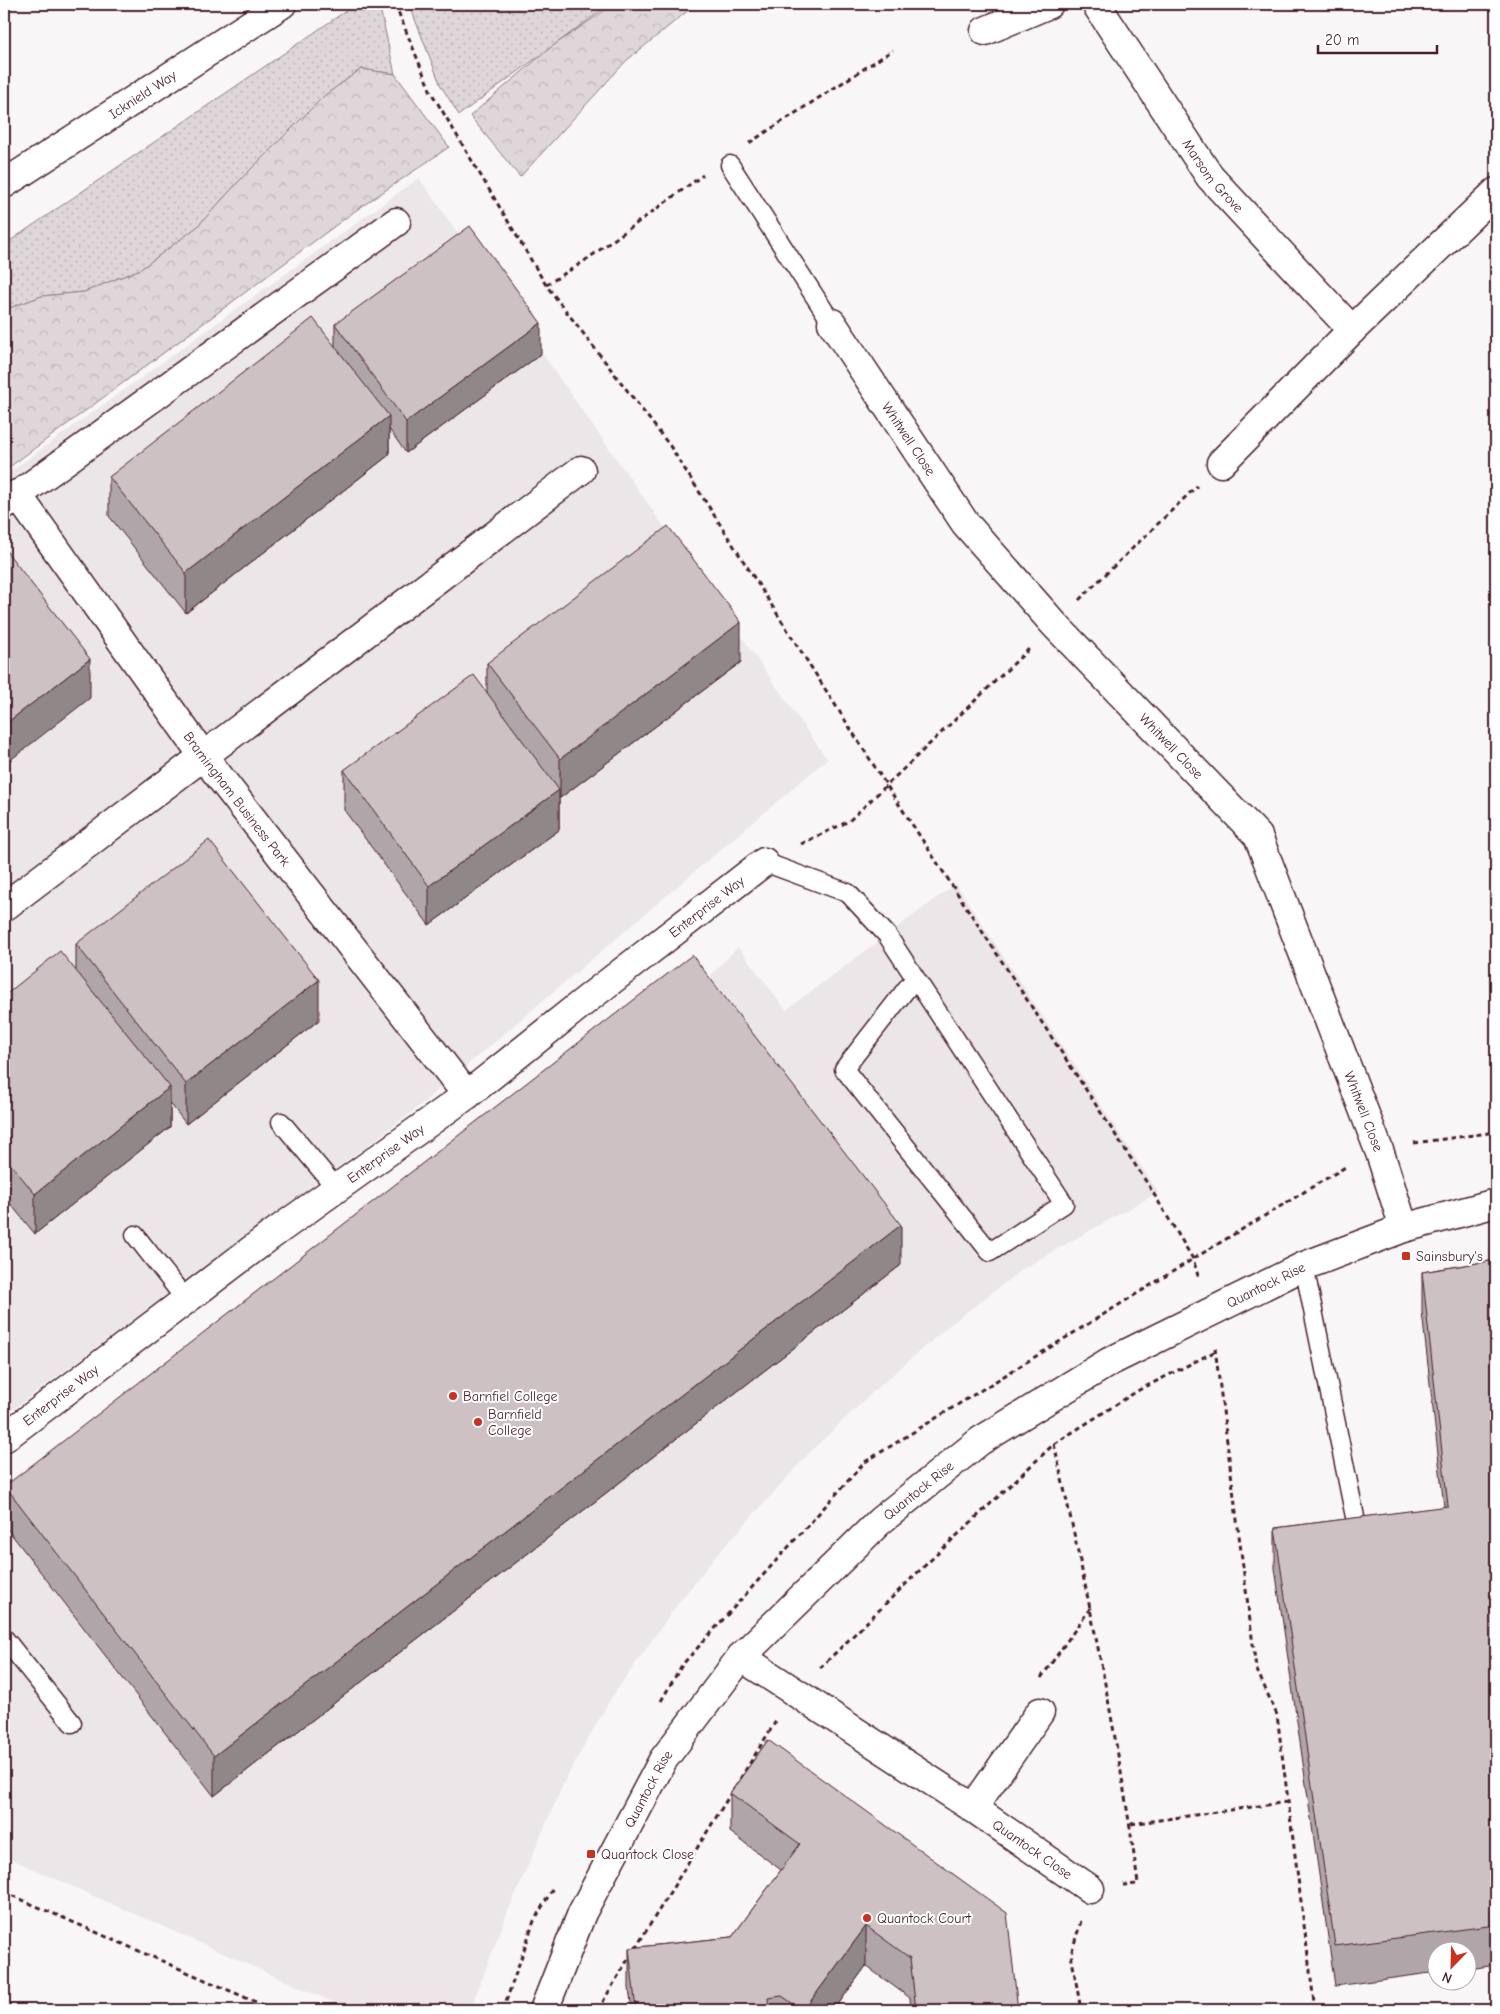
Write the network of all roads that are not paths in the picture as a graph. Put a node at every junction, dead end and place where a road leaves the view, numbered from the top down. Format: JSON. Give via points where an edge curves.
{"nodes":[{"id":1,"x":282,"y":4,"type":"edge"},
{"id":2,"x":1049,"y":4,"type":"edge"},
{"id":3,"x":1096,"y":4,"type":"edge"},
{"id":4,"x":985,"y":30,"type":"dead end"},
{"id":5,"x":730,"y":165,"type":"dead end"},
{"id":6,"x":4,"y":184,"type":"edge"},
{"id":7,"x":1496,"y":192,"type":"edge"},
{"id":8,"x":396,"y":222,"type":"dead end"},
{"id":9,"x":832,"y":323,"type":"joint"},
{"id":10,"x":1352,"y":330,"type":"junction"},
{"id":11,"x":1221,"y":463,"type":"road end"},
{"id":12,"x":581,"y":470,"type":"dead end"},
{"id":13,"x":11,"y":500,"type":"edge"},
{"id":14,"x":204,"y":757,"type":"junction"},
{"id":15,"x":764,"y":862,"type":"joint"},
{"id":16,"x":4,"y":907,"type":"edge"},
{"id":17,"x":915,"y":978,"type":"junction"},
{"id":18,"x":467,"y":1095,"type":"junction"},
{"id":19,"x":281,"y":1122,"type":"dead end"},
{"id":20,"x":337,"y":1188,"type":"junction"},
{"id":21,"x":1496,"y":1203,"type":"edge"},
{"id":22,"x":1404,"y":1228,"type":"junction"},
{"id":23,"x":135,"y":1235,"type":"dead end"},
{"id":24,"x":1304,"y":1266,"type":"junction"},
{"id":25,"x":186,"y":1300,"type":"junction"},
{"id":26,"x":4,"y":1438,"type":"edge"},
{"id":27,"x":1355,"y":1517,"type":"edge"},
{"id":28,"x":4,"y":1638,"type":"edge"},
{"id":29,"x":741,"y":1657,"type":"junction"},
{"id":30,"x":1040,"y":1712,"type":"road end"},
{"id":31,"x":72,"y":1723,"type":"dead end"},
{"id":32,"x":973,"y":1808,"type":"junction"},
{"id":33,"x":1090,"y":1889,"type":"road end"},
{"id":34,"x":544,"y":2010,"type":"edge"}],
"edges":[{"from":1,"to":6,"type":"street","name":"Icknield Way"},
{"from":2,"to":4,"type":"street"},
{"from":3,"to":10,"type":"street","name":"Marsom Grove","via":[[1210,177]]},
{"from":5,"to":9,"type":"lane"},
{"from":7,"to":10,"type":"street"},
{"from":8,"to":13,"type":"street"},
{"from":9,"to":22,"type":"street","name":"Whitwell Close","via":[[965,523],[1054,624],[1258,836],[1376,1143]]},
{"from":10,"to":11,"type":"street"},
{"from":12,"to":14,"type":"street"},
{"from":13,"to":14,"type":"street","name":"Bramingham Business Park"},
{"from":14,"to":16,"type":"street"},
{"from":14,"to":18,"type":"street","name":"Bramingham Business Park"},
{"from":15,"to":17,"type":"lane","via":[[848,893],[887,935]]},
{"from":15,"to":18,"type":"street","name":"Enterprise Way"},
{"from":17,"to":17,"type":"lane","via":[[1064,1204],[990,1252],[844,1069]]},
{"from":18,"to":20,"type":"street","name":"Enterprise Way"},
{"from":19,"to":20,"type":"lane"},
{"from":20,"to":25,"type":"street","name":"Enterprise Way"},
{"from":21,"to":22,"type":"street","name":"Quantock Rise"},
{"from":22,"to":24,"type":"street","name":"Quantock Rise"},
{"from":23,"to":25,"type":"lane"},
{"from":24,"to":27,"type":"lane"},
{"from":24,"to":29,"type":"street","name":"Quantock Rise","via":[[1109,1362],[980,1442],[880,1521]]},
{"from":25,"to":26,"type":"street","name":"Enterprise Way"},
{"from":28,"to":31,"type":"lane"},
{"from":29,"to":32,"type":"street","name":"Quantock Close"},
{"from":29,"to":34,"type":"street","name":"Quantock Rise","via":[[663,1760],[582,1914]]},
{"from":30,"to":32,"type":"street"},
{"from":32,"to":33,"type":"street","name":"Quantock Close"}]}
